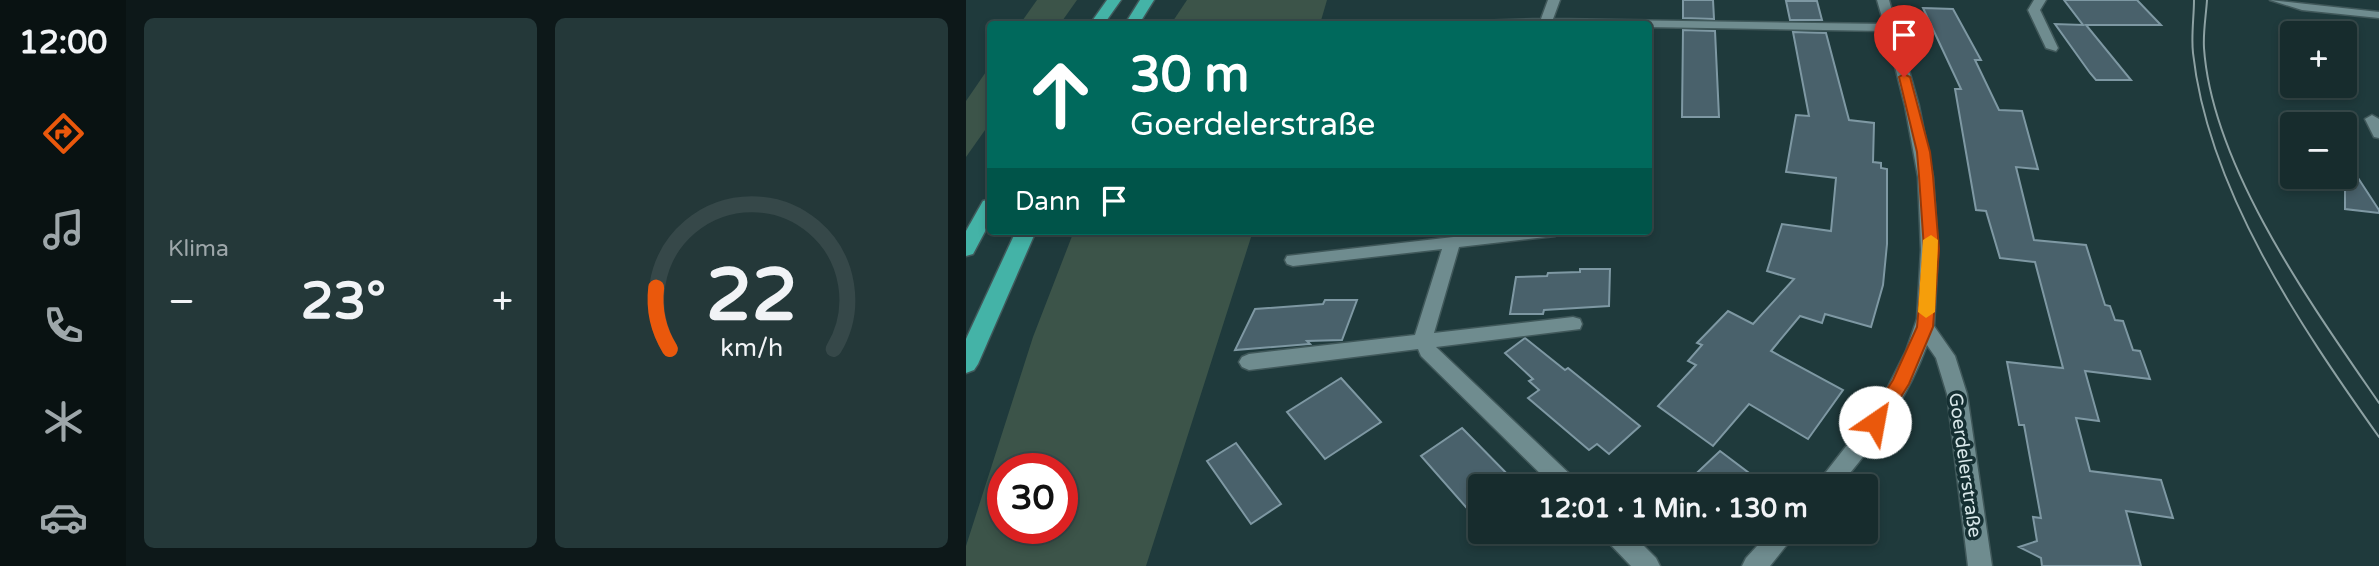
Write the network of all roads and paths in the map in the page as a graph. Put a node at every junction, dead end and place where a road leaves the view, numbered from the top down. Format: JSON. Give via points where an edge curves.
{"nodes":[{"id":1,"x":1114,"y":0,"type":"edge"},
{"id":2,"x":1147,"y":0,"type":"edge"},
{"id":3,"x":1554,"y":0,"type":"edge"},
{"id":4,"x":1883,"y":0,"type":"edge"},
{"id":5,"x":2276,"y":0,"type":"edge"},
{"id":6,"x":2035,"y":1,"type":"edge"},
{"id":7,"x":2379,"y":15,"type":"edge"},
{"id":8,"x":1099,"y":21,"type":"edge"},
{"id":9,"x":1134,"y":21,"type":"edge"},
{"id":10,"x":1546,"y":21,"type":"edge"},
{"id":11,"x":1652,"y":24,"type":"edge"},
{"id":12,"x":1891,"y":28,"type":"junction"},
{"id":13,"x":2052,"y":48,"type":"dead end"},
{"id":14,"x":2372,"y":119,"type":"dead end"},
{"id":15,"x":2379,"y":134,"type":"edge"},
{"id":16,"x":987,"y":210,"type":"edge"},
{"id":17,"x":1024,"y":235,"type":"edge"},
{"id":18,"x":1518,"y":235,"type":"edge"},
{"id":19,"x":1452,"y":242,"type":"junction"},
{"id":20,"x":966,"y":249,"type":"edge"},
{"id":21,"x":1293,"y":260,"type":"dead end"},
{"id":22,"x":1573,"y":324,"type":"dead end"},
{"id":23,"x":1925,"y":327,"type":"junction"},
{"id":24,"x":1423,"y":340,"type":"junction"},
{"id":25,"x":1249,"y":362,"type":"dead end"},
{"id":26,"x":966,"y":363,"type":"edge"},
{"id":27,"x":1555,"y":474,"type":"edge"},
{"id":28,"x":1837,"y":474,"type":"edge"},
{"id":29,"x":1626,"y":544,"type":"edge"},
{"id":30,"x":1774,"y":544,"type":"edge"},
{"id":31,"x":1648,"y":566,"type":"edge"},
{"id":32,"x":1754,"y":566,"type":"edge"},
{"id":33,"x":1980,"y":566,"type":"edge"}],
"edges":[{"from":1,"to":8,"type":"highway"},
{"from":2,"to":9,"type":"highway"},
{"from":3,"to":10,"type":"street"},
{"from":4,"to":12,"type":"street"},
{"from":5,"to":7,"type":"street"},
{"from":6,"to":13,"type":"street","via":[[2034,10]]},
{"from":11,"to":12,"type":"street"},
{"from":12,"to":23,"type":"street","via":[[1924,152],[1932,249]]},
{"from":14,"to":15,"type":"street"},
{"from":16,"to":20,"type":"highway"},
{"from":17,"to":26,"type":"highway"},
{"from":18,"to":19,"type":"street"},
{"from":19,"to":21,"type":"street"},
{"from":19,"to":24,"type":"street"},
{"from":22,"to":24,"type":"street"},
{"from":23,"to":28,"type":"street","via":[[1900,384]]},
{"from":23,"to":33,"type":"street","name":"Goerdelerstraße","via":[[1945,356],[1957,394]]},
{"from":24,"to":25,"type":"street"},
{"from":24,"to":27,"type":"street","via":[[1428,351]]},
{"from":29,"to":31,"type":"street"},
{"from":30,"to":32,"type":"street"}]}
